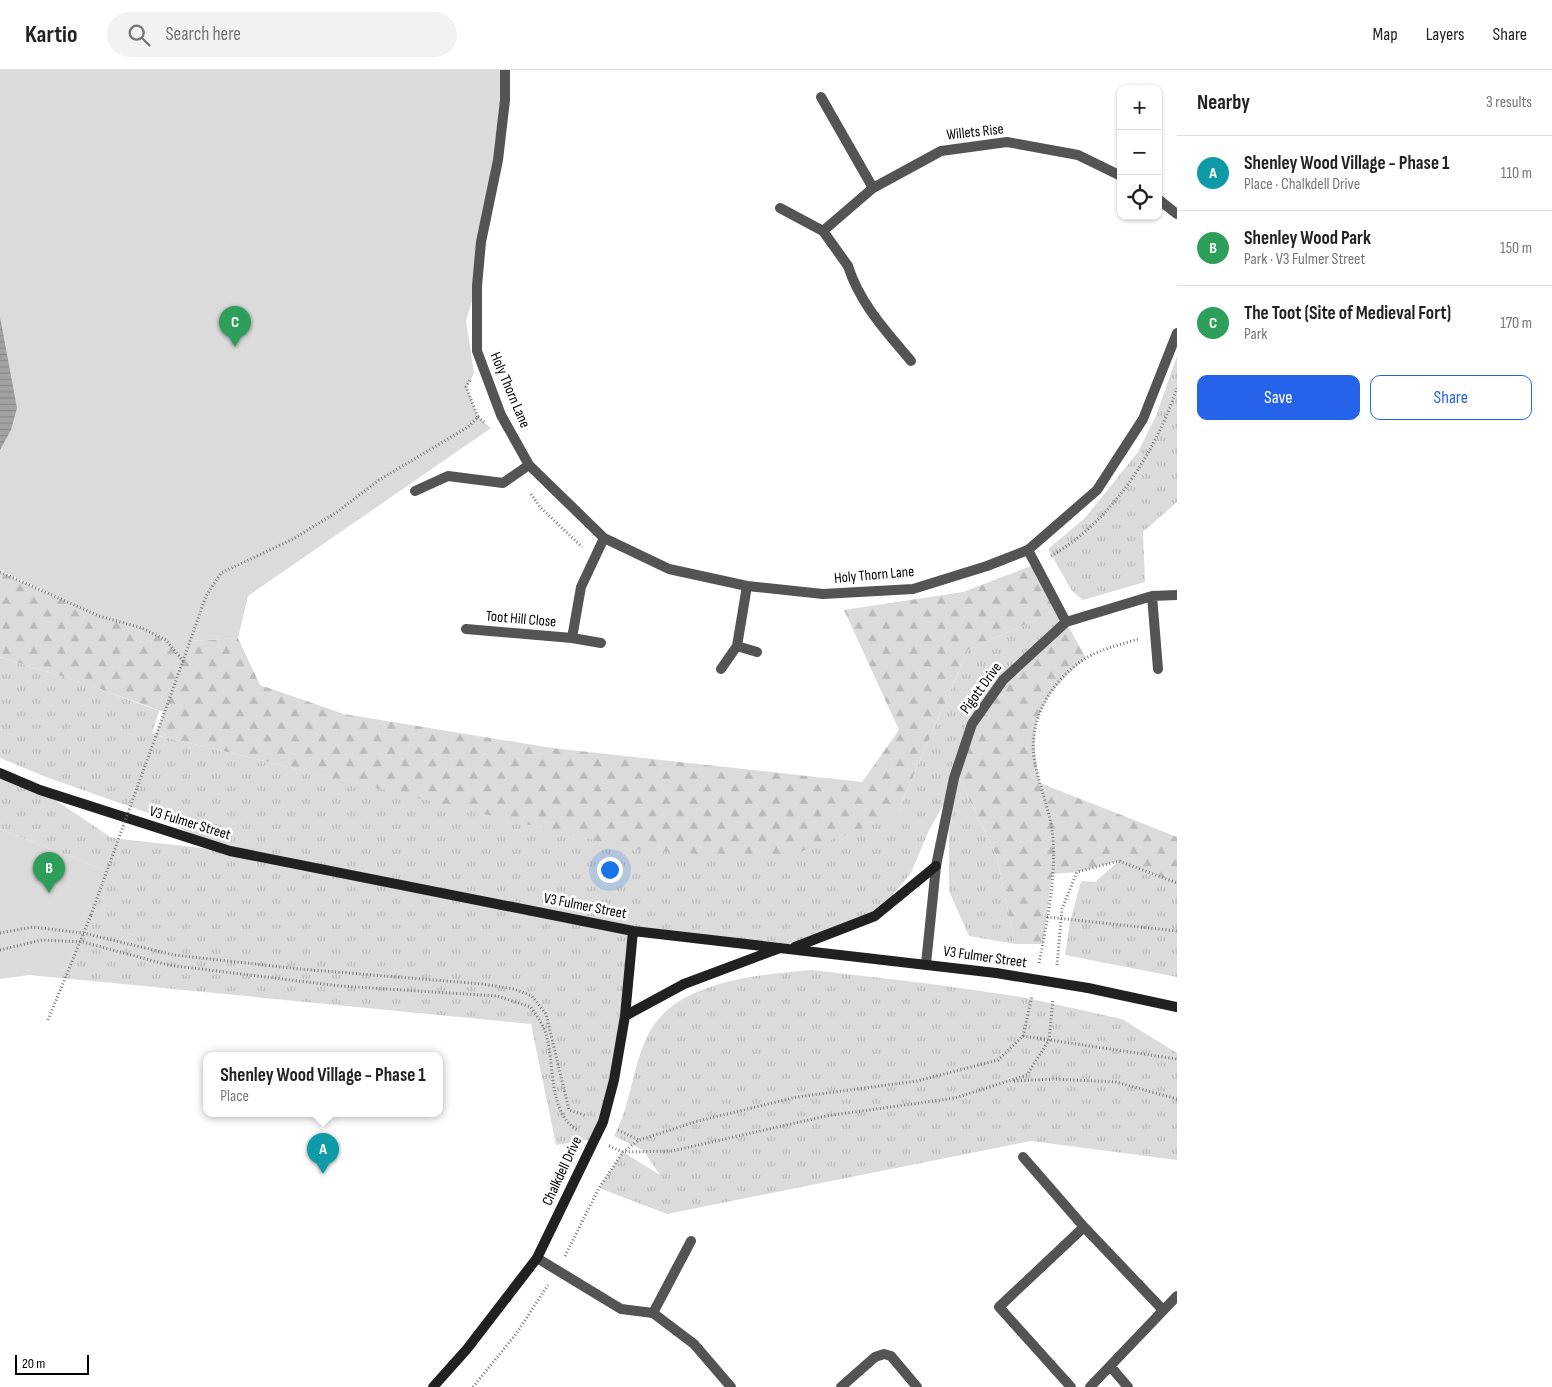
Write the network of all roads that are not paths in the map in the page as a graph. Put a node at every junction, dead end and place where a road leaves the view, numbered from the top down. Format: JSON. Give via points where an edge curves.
{"nodes":[{"id":1,"x":505,"y":70,"type":"edge"},
{"id":2,"x":821,"y":97,"type":"dead end"},
{"id":3,"x":1119,"y":175,"type":"edge"},
{"id":4,"x":873,"y":188,"type":"junction"},
{"id":5,"x":1162,"y":202,"type":"edge"},
{"id":6,"x":780,"y":208,"type":"dead end"},
{"id":7,"x":1177,"y":214,"type":"edge"},
{"id":8,"x":823,"y":232,"type":"junction"},
{"id":9,"x":1177,"y":333,"type":"edge"},
{"id":10,"x":911,"y":361,"type":"dead end"},
{"id":11,"x":529,"y":465,"type":"junction"},
{"id":12,"x":415,"y":491,"type":"dead end"},
{"id":13,"x":604,"y":538,"type":"junction"},
{"id":14,"x":1028,"y":550,"type":"junction"},
{"id":15,"x":747,"y":586,"type":"junction"},
{"id":16,"x":1152,"y":596,"type":"junction"},
{"id":17,"x":1177,"y":596,"type":"edge"},
{"id":18,"x":1066,"y":622,"type":"junction"},
{"id":19,"x":466,"y":630,"type":"dead end"},
{"id":20,"x":572,"y":638,"type":"junction"},
{"id":21,"x":601,"y":643,"type":"dead end"},
{"id":22,"x":737,"y":646,"type":"junction"},
{"id":23,"x":758,"y":652,"type":"dead end"},
{"id":24,"x":721,"y":669,"type":"dead end"},
{"id":25,"x":1158,"y":669,"type":"dead end"},
{"id":26,"x":0,"y":772,"type":"edge"},
{"id":27,"x":936,"y":866,"type":"junction"},
{"id":28,"x":633,"y":931,"type":"junction"},
{"id":29,"x":787,"y":948,"type":"junction"},
{"id":30,"x":926,"y":964,"type":"junction"},
{"id":31,"x":1177,"y":1007,"type":"edge"},
{"id":32,"x":626,"y":1016,"type":"junction"},
{"id":33,"x":1023,"y":1157,"type":"dead end"},
{"id":34,"x":1084,"y":1227,"type":"junction"},
{"id":35,"x":691,"y":1241,"type":"dead end"},
{"id":36,"x":537,"y":1258,"type":"junction"},
{"id":37,"x":1177,"y":1296,"type":"edge"},
{"id":38,"x":1162,"y":1310,"type":"junction"},
{"id":39,"x":653,"y":1312,"type":"junction"},
{"id":40,"x":1110,"y":1366,"type":"junction"},
{"id":41,"x":433,"y":1387,"type":"edge"},
{"id":42,"x":731,"y":1387,"type":"edge"},
{"id":43,"x":841,"y":1387,"type":"edge"},
{"id":44,"x":917,"y":1387,"type":"edge"},
{"id":45,"x":1071,"y":1387,"type":"edge"},
{"id":46,"x":1090,"y":1387,"type":"edge"},
{"id":47,"x":1128,"y":1387,"type":"edge"}],
"edges":[{"from":1,"to":11,"type":"street","name":"Holy Thorn Lane","via":[[498,160],[481,242],[477,352],[501,415]]},
{"from":2,"to":4,"type":"street"},
{"from":3,"to":4,"type":"street","name":"Willets Rise","via":[[1078,154],[1007,142],[941,151]]},
{"from":4,"to":8,"type":"street","name":"Willets Rise"},
{"from":5,"to":7,"type":"street"},
{"from":6,"to":8,"type":"street"},
{"from":8,"to":10,"type":"street","via":[[848,266],[872,316]]},
{"from":9,"to":14,"type":"street","name":"Holy Thorn Lane","via":[[1143,419],[1097,490]]},
{"from":11,"to":12,"type":"street","via":[[503,484],[448,476]]},
{"from":11,"to":13,"type":"street","name":"Holy Thorn Lane"},
{"from":13,"to":15,"type":"street","name":"Holy Thorn Lane","via":[[669,569]]},
{"from":13,"to":20,"type":"street","name":"Toot Hill Close","via":[[581,587]]},
{"from":14,"to":15,"type":"street","name":"Holy Thorn Lane","via":[[913,589],[823,594]]},
{"from":14,"to":18,"type":"street"},
{"from":15,"to":22,"type":"street"},
{"from":16,"to":17,"type":"street","name":"Pigott Drive"},
{"from":16,"to":18,"type":"street","name":"Pigott Drive"},
{"from":16,"to":25,"type":"street"},
{"from":18,"to":27,"type":"street","name":"Pigott Drive","via":[[1002,680],[972,724],[954,778]]},
{"from":19,"to":20,"type":"street","name":"Toot Hill Close"},
{"from":20,"to":21,"type":"street","name":"Toot Hill Close"},
{"from":22,"to":23,"type":"street"},
{"from":22,"to":24,"type":"street"},
{"from":26,"to":28,"type":"street","name":"V3 Fulmer Street","via":[[40,790],[230,851]]},
{"from":27,"to":29,"type":"street","via":[[875,916]]},
{"from":27,"to":30,"type":"street","name":"Pigott Drive"},
{"from":28,"to":29,"type":"street","name":"V3 Fulmer Street"},
{"from":28,"to":32,"type":"street","name":"Chalkdell Drive"},
{"from":29,"to":30,"type":"street","name":"V3 Fulmer Street"},
{"from":29,"to":32,"type":"street","via":[[684,984]]},
{"from":30,"to":31,"type":"street","name":"V3 Fulmer Street","bridge":true,"via":[[1088,988]]},
{"from":32,"to":36,"type":"street","name":"Chalkdell Drive","via":[[603,1122]]},
{"from":33,"to":34,"type":"street"},
{"from":34,"to":38,"type":"street"},
{"from":34,"to":45,"type":"street","via":[[999,1307]]},
{"from":35,"to":39,"type":"street"},
{"from":36,"to":39,"type":"street","via":[[621,1309]]},
{"from":36,"to":41,"type":"street","name":"Chalkdell Drive","via":[[467,1349]]},
{"from":37,"to":38,"type":"street"},
{"from":38,"to":40,"type":"street"},
{"from":39,"to":42,"type":"street","via":[[694,1344]]},
{"from":40,"to":46,"type":"street"},
{"from":40,"to":47,"type":"street"},
{"from":43,"to":44,"type":"street","via":[[875,1357],[884,1354],[891,1356]]}]}
